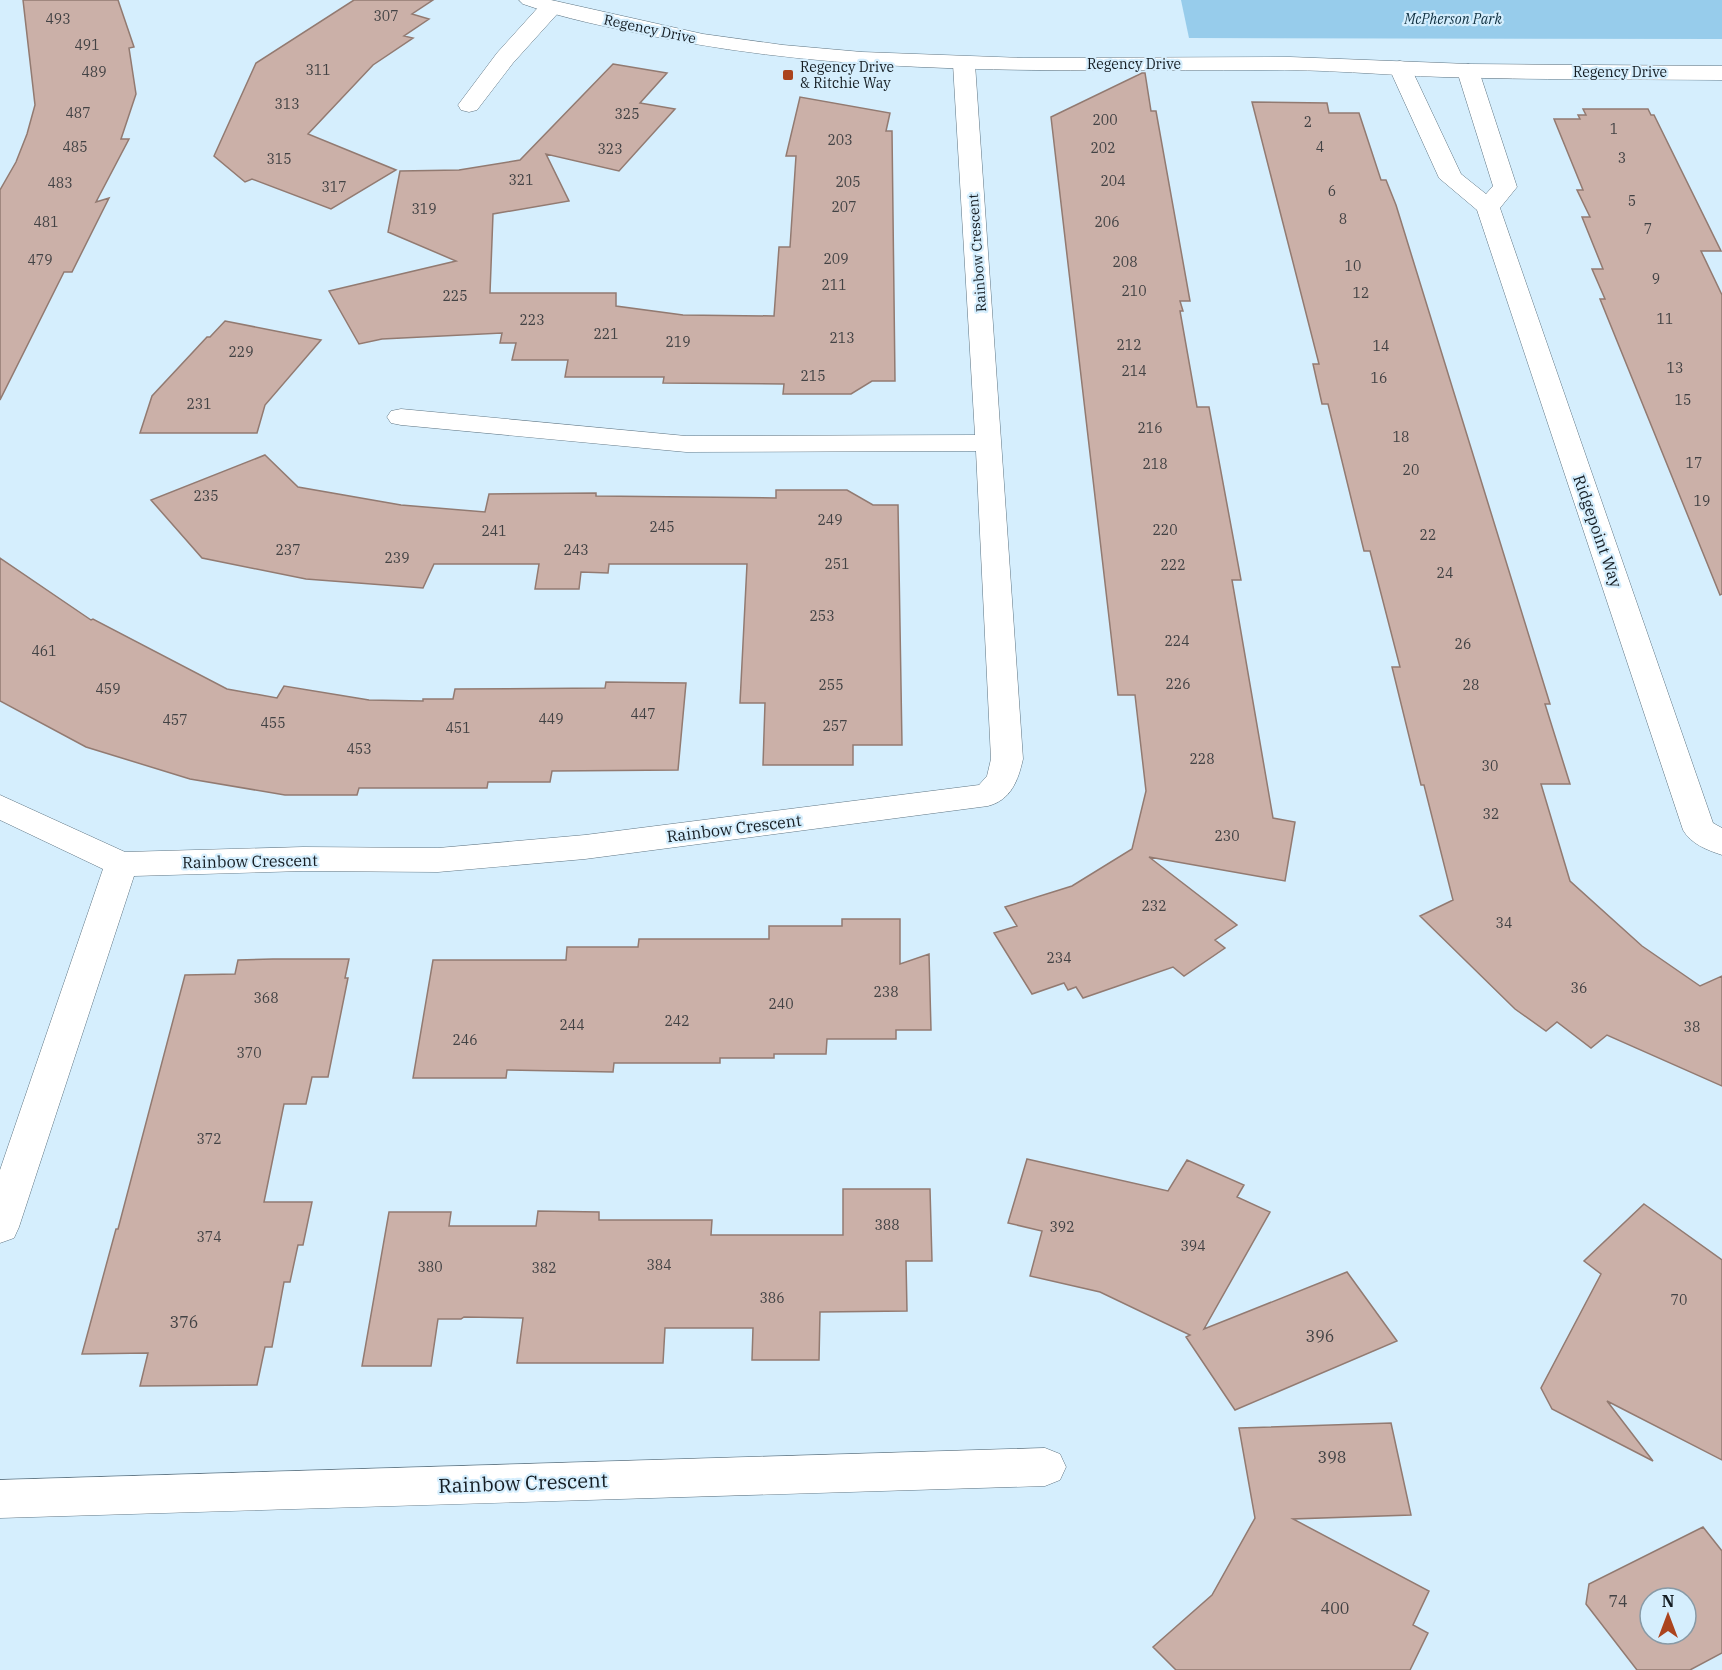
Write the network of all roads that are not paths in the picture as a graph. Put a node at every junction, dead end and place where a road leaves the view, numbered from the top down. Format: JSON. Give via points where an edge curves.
{"nodes":[{"id":1,"x":541,"y":4,"type":"edge"},
{"id":2,"x":964,"y":64,"type":"junction"},
{"id":3,"x":1400,"y":68,"type":"junction"},
{"id":4,"x":1468,"y":71,"type":"junction"},
{"id":5,"x":1722,"y":73,"type":"edge"},
{"id":6,"x":469,"y":105,"type":"dead end"},
{"id":7,"x":1488,"y":207,"type":"junction"},
{"id":8,"x":401,"y":417,"type":"dead end"},
{"id":9,"x":989,"y":443,"type":"junction"},
{"id":10,"x":0,"y":806,"type":"edge"},
{"id":11,"x":1722,"y":843,"type":"edge"},
{"id":12,"x":121,"y":864,"type":"junction"},
{"id":13,"x":0,"y":1227,"type":"edge"},
{"id":14,"x":1045,"y":1467,"type":"dead end"},
{"id":15,"x":0,"y":1499,"type":"edge"}],
"edges":[{"from":1,"to":2,"type":"street","name":"Regency Drive","via":[[670,35],[799,55]]},
{"from":1,"to":6,"type":"street","name":"Regency Drive"},
{"from":2,"to":3,"type":"street","name":"Regency Drive","via":[[1281,63]]},
{"from":2,"to":9,"type":"street","name":"Rainbow Crescent"},
{"from":3,"to":4,"type":"street","name":"Regency Drive"},
{"from":3,"to":7,"type":"street","via":[[1451,178]]},
{"from":4,"to":5,"type":"street","name":"Regency Drive"},
{"from":4,"to":7,"type":"street","via":[[1505,187]]},
{"from":7,"to":11,"type":"street","name":"Ridgepoint Way","via":[[1699,830]]},
{"from":8,"to":9,"type":"street","via":[[686,444]]},
{"from":9,"to":12,"type":"street","name":"Rainbow Crescent","via":[[1007,759],[1002,780],[988,795],[585,847],[438,860]]},
{"from":10,"to":12,"type":"street","name":"Rainbow Crescent"},
{"from":12,"to":13,"type":"street"},
{"from":14,"to":15,"type":"street","name":"Rainbow Crescent"}]}
